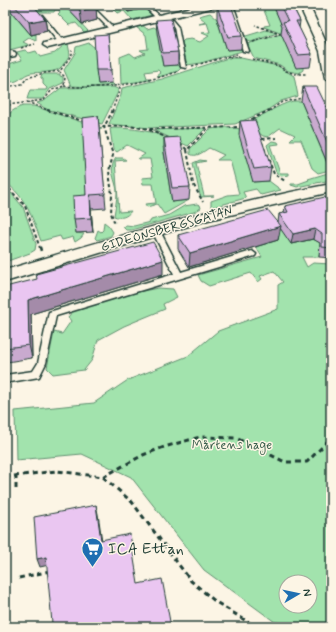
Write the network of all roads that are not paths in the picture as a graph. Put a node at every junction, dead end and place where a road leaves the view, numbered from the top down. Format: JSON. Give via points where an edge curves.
{"nodes":[{"id":1,"x":88,"y":5,"type":"edge"},
{"id":2,"x":145,"y":5,"type":"edge"},
{"id":3,"x":228,"y":5,"type":"edge"},
{"id":4,"x":304,"y":5,"type":"edge"},
{"id":5,"x":207,"y":6,"type":"edge"},
{"id":6,"x":34,"y":10,"type":"edge"},
{"id":7,"x":163,"y":17,"type":"junction"},
{"id":8,"x":112,"y":29,"type":"junction"},
{"id":9,"x":66,"y":40,"type":"junction"},
{"id":10,"x":48,"y":44,"type":"dead end"},
{"id":11,"x":246,"y":51,"type":"road end"},
{"id":12,"x":330,"y":65,"type":"edge"},
{"id":13,"x":184,"y":67,"type":"dead end"},
{"id":14,"x":331,"y":78,"type":"edge"},
{"id":15,"x":331,"y":188,"type":"edge"},
{"id":16,"x":156,"y":231,"type":"junction"},
{"id":17,"x":252,"y":254,"type":"dead end"},
{"id":18,"x":179,"y":275,"type":"junction"},
{"id":19,"x":5,"y":276,"type":"edge"},
{"id":20,"x":5,"y":378,"type":"edge"}],
"edges":[{"from":1,"to":8,"type":"lane"},
{"from":2,"to":7,"type":"lane"},
{"from":3,"to":11,"type":"lane","via":[[233,10]]},
{"from":4,"to":12,"type":"street"},
{"from":5,"to":7,"type":"street"},
{"from":6,"to":9,"type":"lane"},
{"from":7,"to":8,"type":"street"},
{"from":7,"to":13,"type":"lane","via":[[176,27]]},
{"from":8,"to":9,"type":"street"},
{"from":9,"to":10,"type":"street"},
{"from":12,"to":14,"type":"street"},
{"from":15,"to":16,"type":"street","name":"GIDEONSBERGSGATAN","via":[[292,195]]},
{"from":16,"to":18,"type":"lane"},
{"from":16,"to":19,"type":"street","name":"GIDEONSBERGSGATAN"},
{"from":17,"to":18,"type":"lane"},
{"from":18,"to":20,"type":"lane","via":[[52,314],[42,363],[36,374]]}]}
